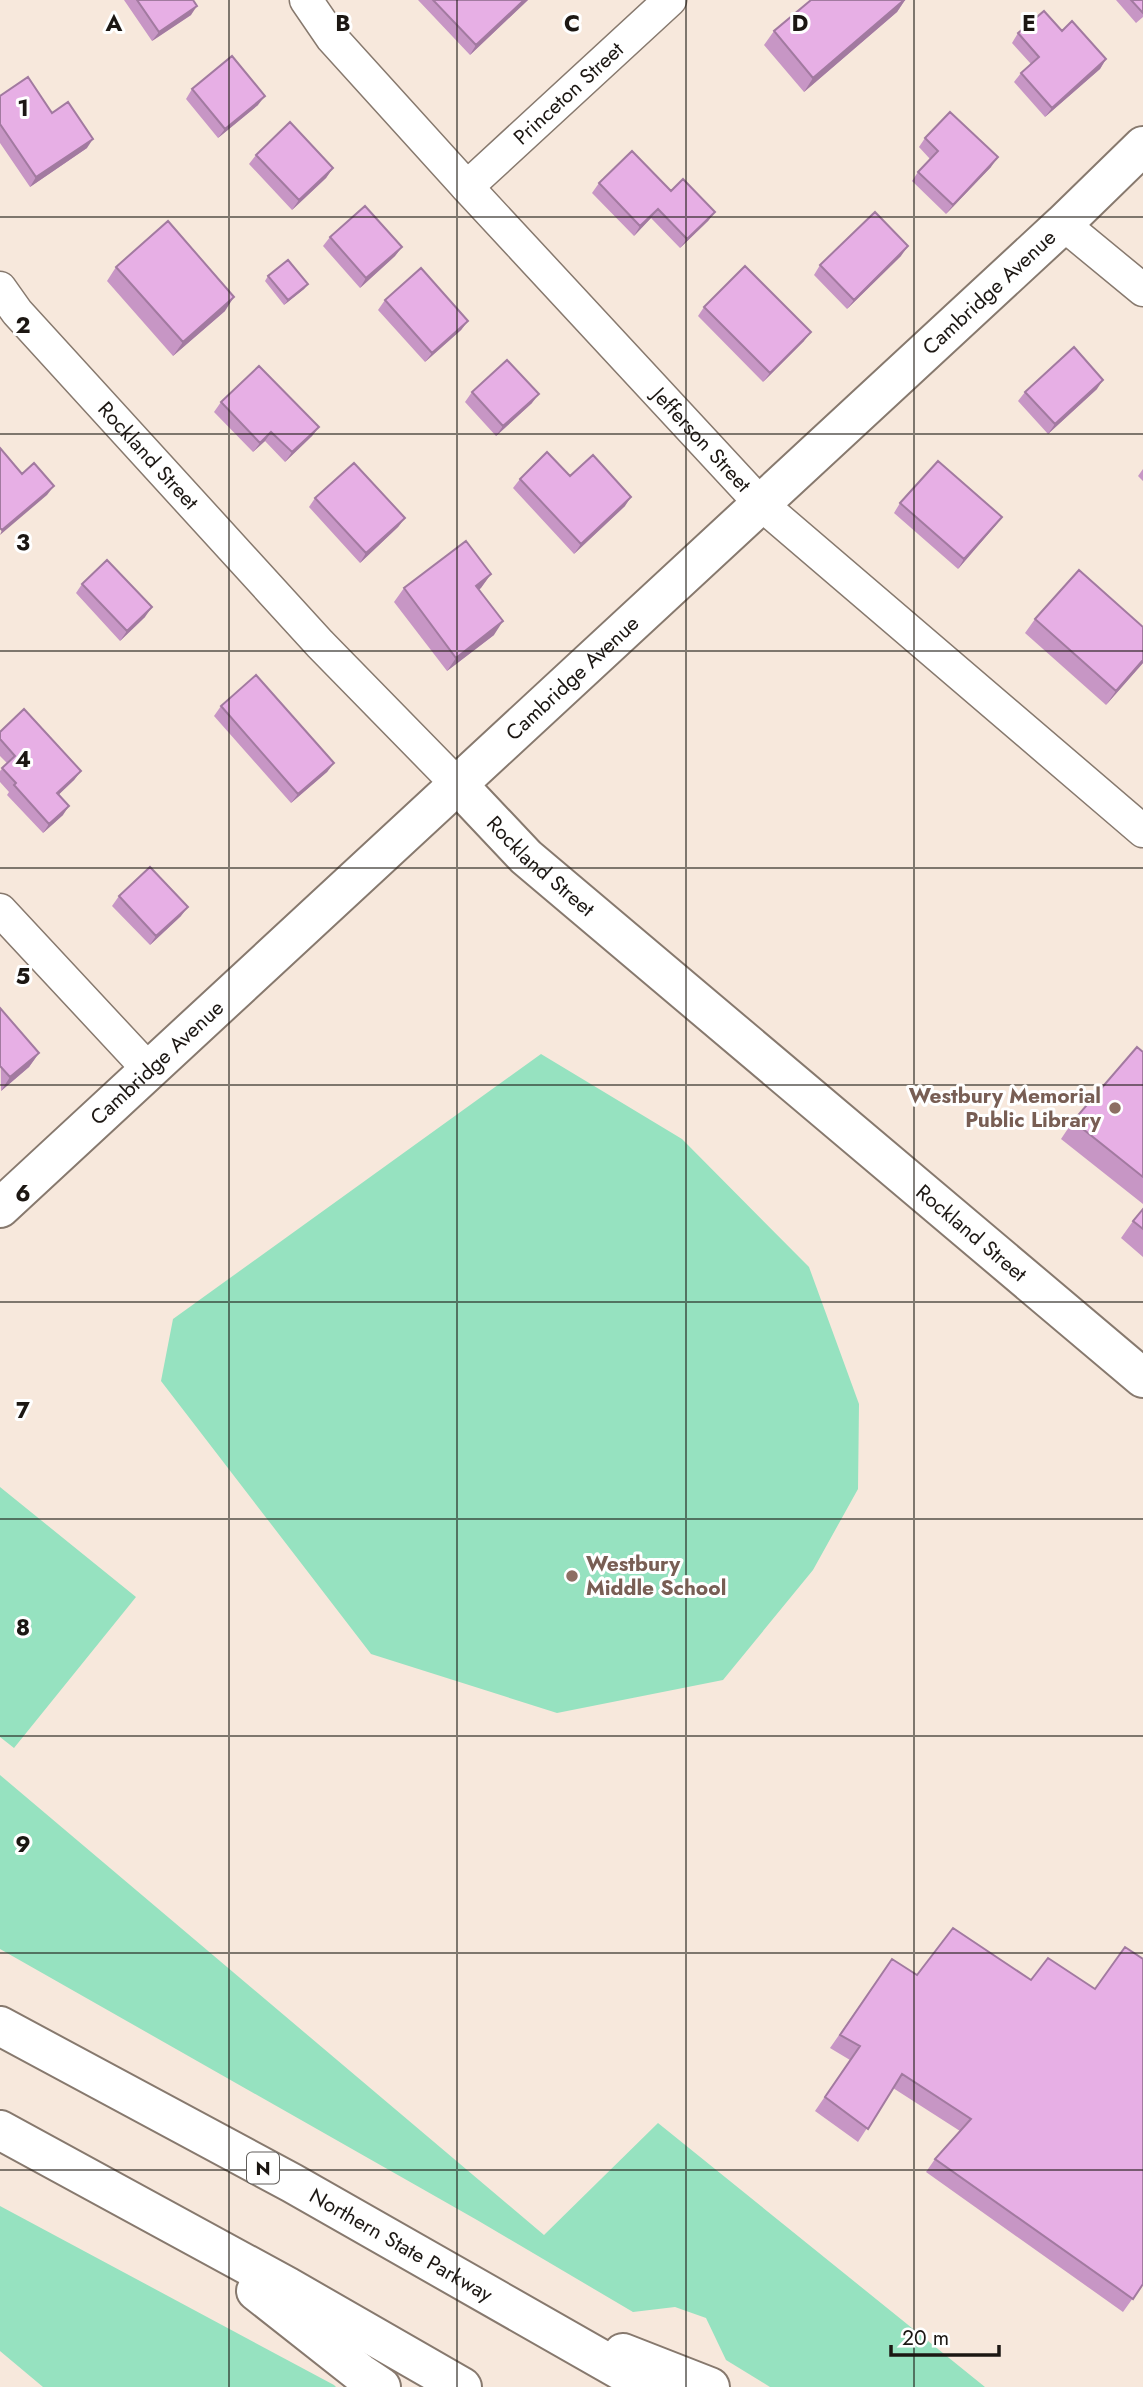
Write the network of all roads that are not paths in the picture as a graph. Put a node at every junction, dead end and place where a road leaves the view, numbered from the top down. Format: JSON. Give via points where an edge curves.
{"nodes":[{"id":1,"x":306,"y":0,"type":"edge"},
{"id":2,"x":670,"y":0,"type":"edge"},
{"id":3,"x":1143,"y":146,"type":"edge"},
{"id":4,"x":467,"y":187,"type":"junction"},
{"id":5,"x":1063,"y":224,"type":"junction"},
{"id":6,"x":0,"y":288,"type":"edge"},
{"id":7,"x":1143,"y":290,"type":"edge"},
{"id":8,"x":761,"y":504,"type":"junction"},
{"id":9,"x":458,"y":785,"type":"junction"},
{"id":10,"x":1143,"y":831,"type":"edge"},
{"id":11,"x":0,"y":910,"type":"edge"},
{"id":12,"x":150,"y":1071,"type":"junction"},
{"id":13,"x":0,"y":1208,"type":"edge"},
{"id":14,"x":1143,"y":1378,"type":"edge"},
{"id":15,"x":0,"y":2026,"type":"edge"},
{"id":16,"x":0,"y":2130,"type":"edge"},
{"id":17,"x":172,"y":2225,"type":"junction"},
{"id":18,"x":524,"y":2314,"type":"junction"},
{"id":19,"x":381,"y":2387,"type":"edge"},
{"id":20,"x":462,"y":2387,"type":"edge"},
{"id":21,"x":650,"y":2387,"type":"edge"},
{"id":22,"x":710,"y":2387,"type":"edge"}],
"edges":[{"from":1,"to":4,"type":"street","name":"Jefferson Street","via":[[332,38]]},
{"from":2,"to":4,"type":"street","name":"Princeton Street"},
{"from":3,"to":5,"type":"main road","name":"Cambridge Avenue"},
{"from":4,"to":8,"type":"street","name":"Jefferson Street"},
{"from":5,"to":7,"type":"street"},
{"from":5,"to":8,"type":"main road","name":"Cambridge Avenue"},
{"from":6,"to":9,"type":"street","name":"Rockland Street","via":[[310,634]]},
{"from":8,"to":9,"type":"main road","name":"Cambridge Avenue"},
{"from":8,"to":10,"type":"street","name":"Jefferson Street"},
{"from":9,"to":12,"type":"main road","name":"Cambridge Avenue"},
{"from":9,"to":14,"type":"main road","name":"Rockland Street","via":[[526,857]]},
{"from":11,"to":12,"type":"street"},
{"from":12,"to":13,"type":"main road","name":"Cambridge Avenue"},
{"from":15,"to":18,"type":"main road","name":"Northern State Parkway","number":"N"},
{"from":16,"to":17,"type":"main road"},
{"from":17,"to":19,"type":"main road"},
{"from":17,"to":20,"type":"main road"},
{"from":18,"to":21,"type":"main road","name":"Northern State Parkway","number":"N"},
{"from":18,"to":22,"type":"main road"}]}
